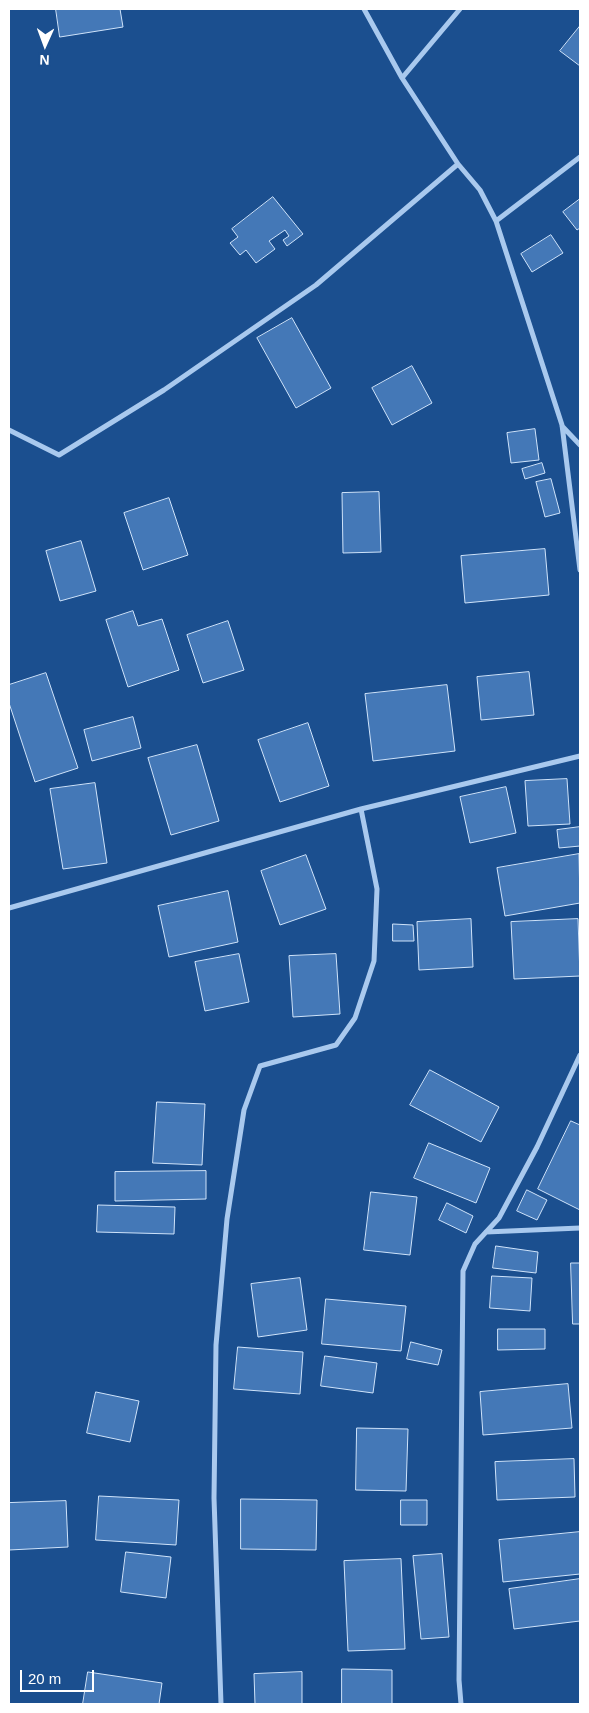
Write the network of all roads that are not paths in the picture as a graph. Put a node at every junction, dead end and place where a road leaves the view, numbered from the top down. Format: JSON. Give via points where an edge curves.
{"nodes":[{"id":1,"x":364,"y":9,"type":"edge"},
{"id":2,"x":460,"y":9,"type":"edge"},
{"id":3,"x":402,"y":78,"type":"junction"},
{"id":4,"x":580,"y":157,"type":"edge"},
{"id":5,"x":458,"y":164,"type":"junction"},
{"id":6,"x":496,"y":221,"type":"junction"},
{"id":7,"x":562,"y":425,"type":"junction"},
{"id":8,"x":9,"y":430,"type":"edge"},
{"id":9,"x":580,"y":445,"type":"edge"},
{"id":10,"x":580,"y":570,"type":"edge"},
{"id":11,"x":580,"y":756,"type":"edge"},
{"id":12,"x":361,"y":809,"type":"junction"},
{"id":13,"x":9,"y":908,"type":"edge"},
{"id":14,"x":580,"y":1055,"type":"edge"},
{"id":15,"x":580,"y":1228,"type":"edge"},
{"id":16,"x":486,"y":1232,"type":"junction"},
{"id":17,"x":221,"y":1704,"type":"edge"},
{"id":18,"x":461,"y":1704,"type":"edge"}],
"edges":[{"from":1,"to":3,"type":"street"},
{"from":2,"to":3,"type":"street"},
{"from":3,"to":5,"type":"street"},
{"from":4,"to":6,"type":"street"},
{"from":5,"to":6,"type":"street","via":[[480,190]]},
{"from":5,"to":8,"type":"street","via":[[316,285],[164,390],[59,455]]},
{"from":6,"to":7,"type":"street"},
{"from":7,"to":9,"type":"street"},
{"from":7,"to":10,"type":"street"},
{"from":11,"to":12,"type":"street"},
{"from":12,"to":13,"type":"street"},
{"from":12,"to":17,"type":"street","via":[[378,889],[374,961],[355,1018],[336,1045],[260,1066],[244,1110],[227,1219],[216,1345],[214,1498]]},
{"from":14,"to":16,"type":"street","via":[[538,1147],[499,1218]]},
{"from":15,"to":16,"type":"street"},
{"from":16,"to":18,"type":"street","via":[[475,1244],[463,1271]]}]}
